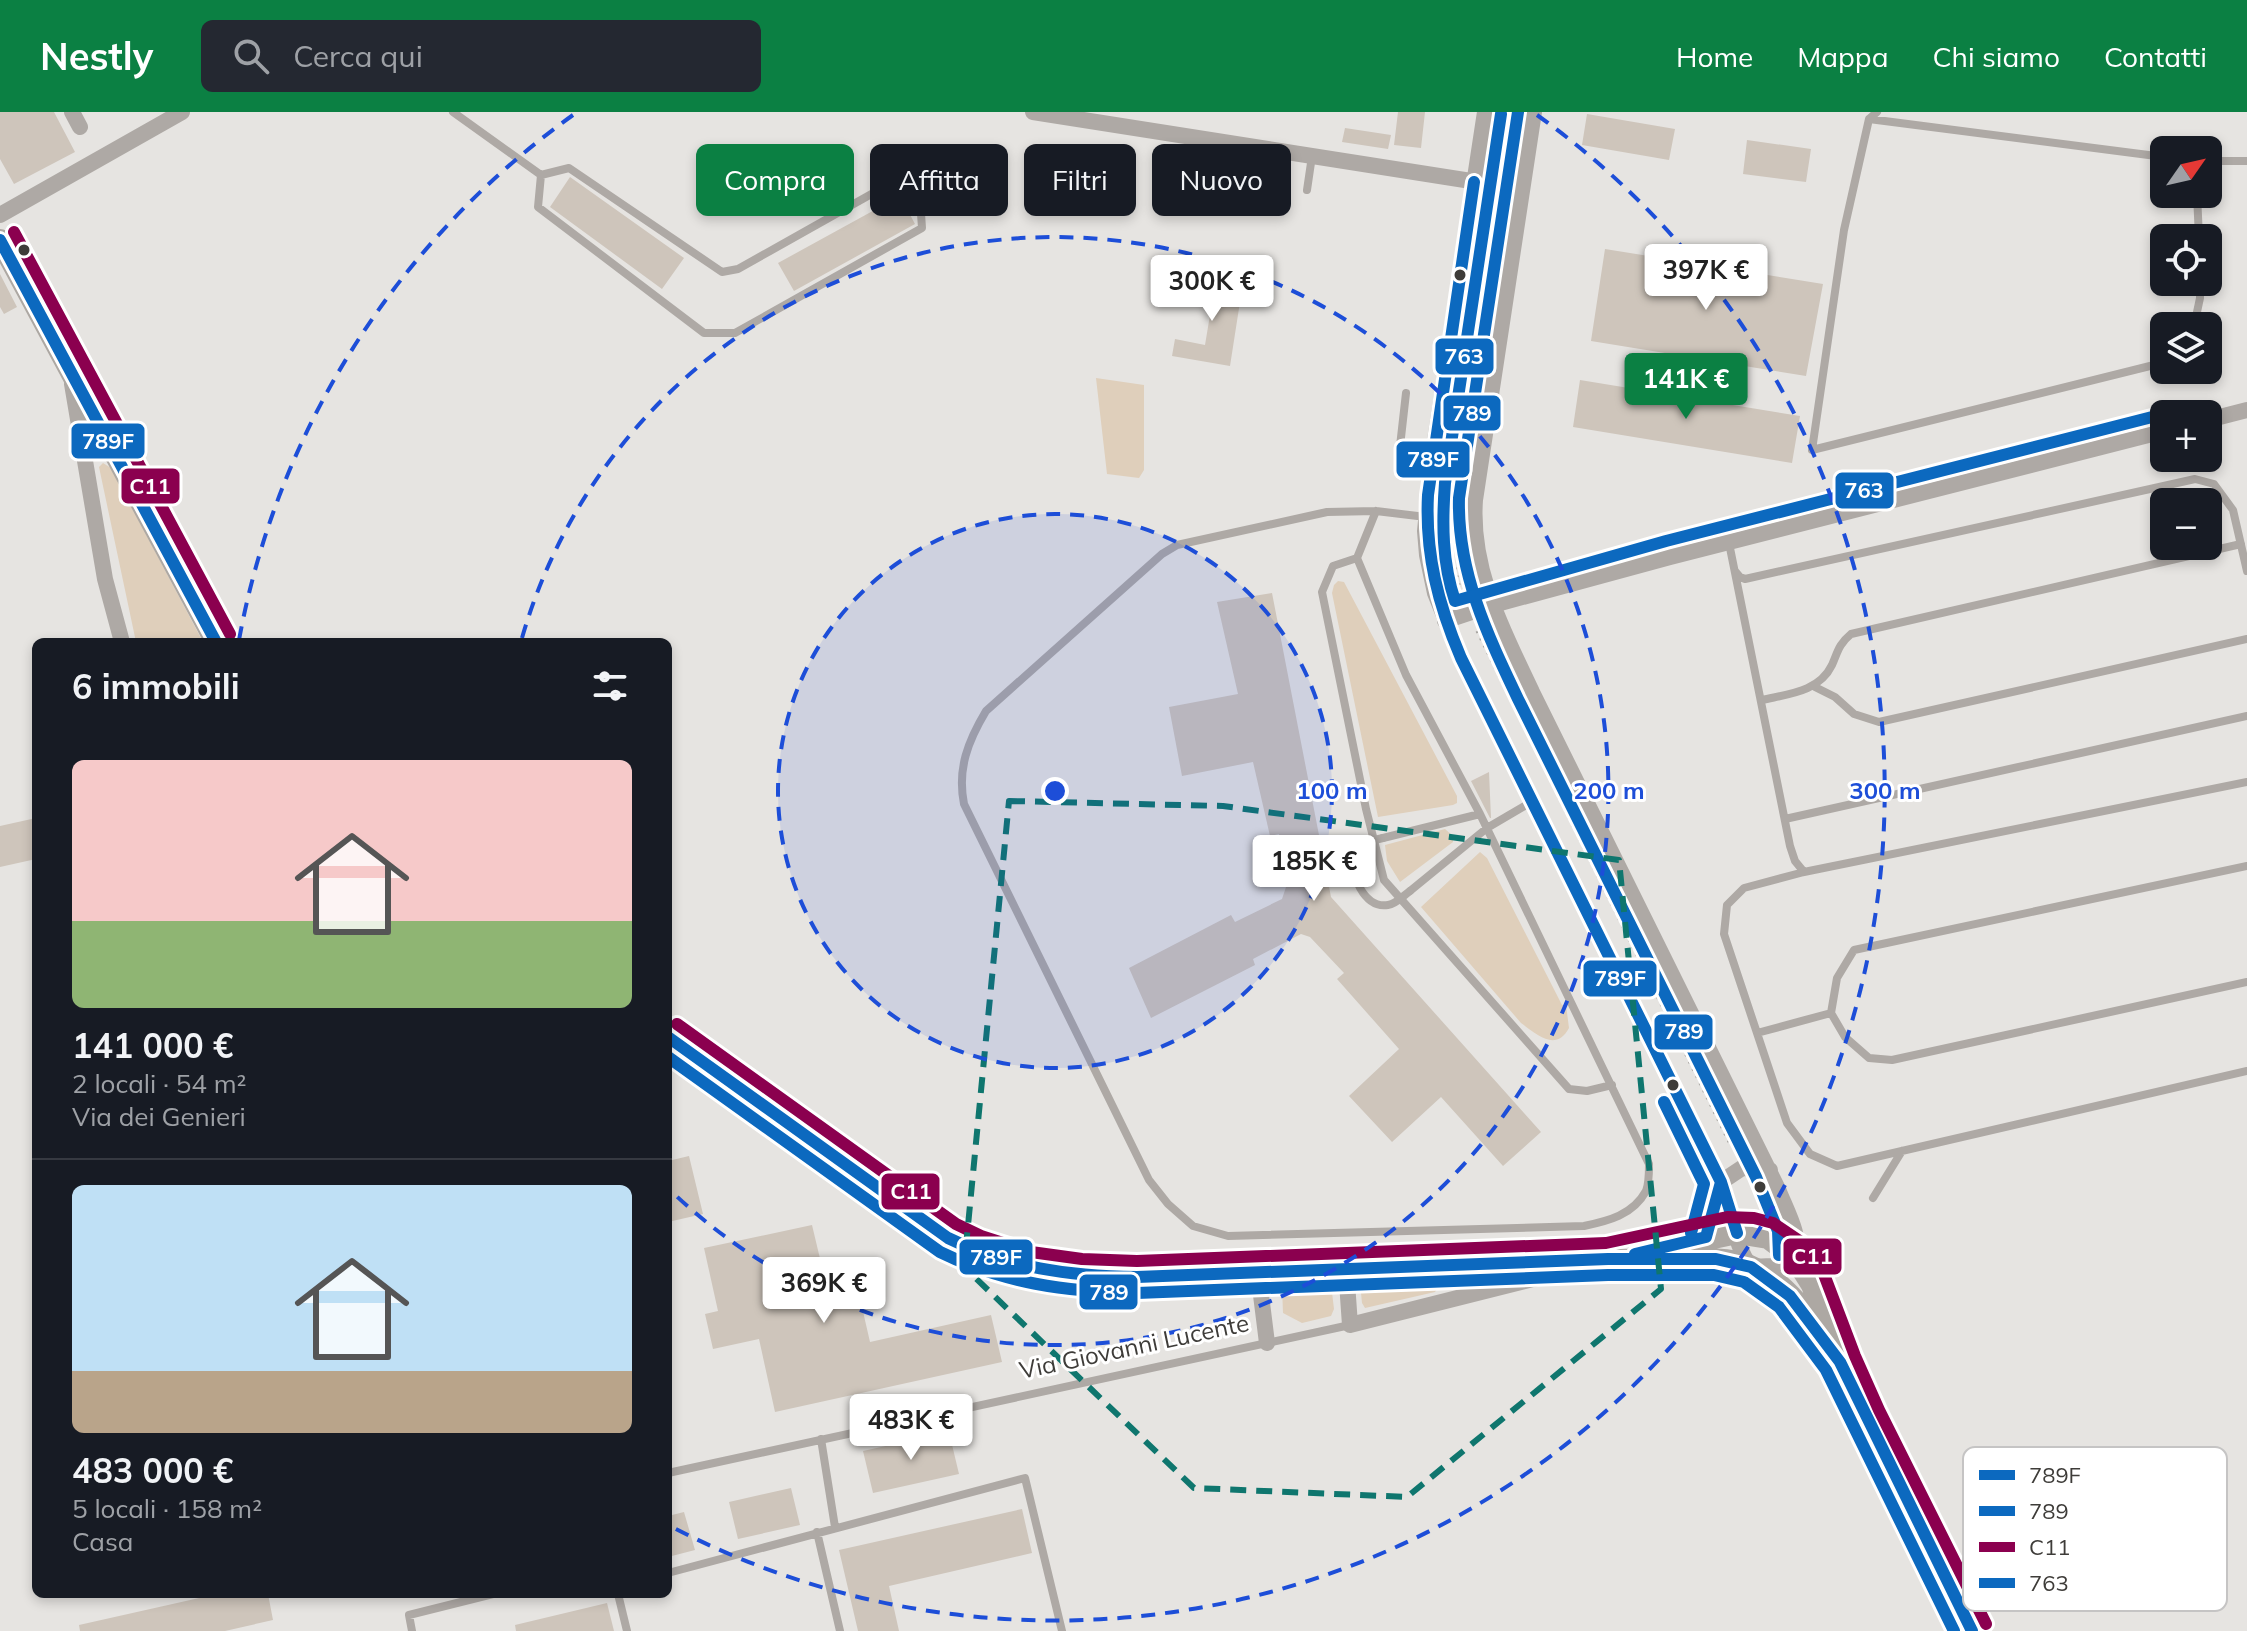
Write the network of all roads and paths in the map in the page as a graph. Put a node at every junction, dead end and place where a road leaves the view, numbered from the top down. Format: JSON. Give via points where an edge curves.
{"nodes":[{"id":1,"x":182,"y":112,"type":"edge"},
{"id":2,"x":453,"y":112,"type":"edge"},
{"id":3,"x":1033,"y":112,"type":"edge"},
{"id":4,"x":1485,"y":112,"type":"edge"},
{"id":5,"x":1517,"y":112,"type":"edge"},
{"id":6,"x":1534,"y":112,"type":"edge"},
{"id":7,"x":1877,"y":112,"type":"edge"},
{"id":8,"x":1869,"y":119,"type":"junction"},
{"id":9,"x":1503,"y":143,"type":"dead end"},
{"id":10,"x":2150,"y":155,"type":"edge"},
{"id":11,"x":1312,"y":156,"type":"junction"},
{"id":12,"x":2222,"y":161,"type":"edge"},
{"id":13,"x":2247,"y":161,"type":"edge"},
{"id":14,"x":541,"y":175,"type":"junction"},
{"id":15,"x":1474,"y":182,"type":"junction"},
{"id":16,"x":1497,"y":185,"type":"junction"},
{"id":17,"x":1522,"y":189,"type":"junction"},
{"id":18,"x":1307,"y":190,"type":"dead end"},
{"id":19,"x":870,"y":195,"type":"edge"},
{"id":20,"x":0,"y":215,"type":"edge"},
{"id":21,"x":921,"y":216,"type":"edge"},
{"id":22,"x":0,"y":240,"type":"edge"},
{"id":23,"x":2150,"y":366,"type":"edge"},
{"id":24,"x":69,"y":367,"type":"junction"},
{"id":25,"x":1406,"y":393,"type":"dead end"},
{"id":26,"x":2247,"y":410,"type":"edge"},
{"id":27,"x":2222,"y":416,"type":"edge"},
{"id":28,"x":2150,"y":435,"type":"edge"},
{"id":29,"x":1431,"y":471,"type":"junction"},
{"id":30,"x":1376,"y":511,"type":"junction"},
{"id":31,"x":1426,"y":517,"type":"junction"},
{"id":32,"x":1729,"y":543,"type":"junction"},
{"id":33,"x":2241,"y":544,"type":"junction"},
{"id":34,"x":1357,"y":558,"type":"junction"},
{"id":35,"x":1735,"y":571,"type":"junction"},
{"id":36,"x":2247,"y":571,"type":"edge"},
{"id":37,"x":1461,"y":593,"type":"dead end"},
{"id":38,"x":1493,"y":605,"type":"junction"},
{"id":39,"x":1445,"y":621,"type":"junction"},
{"id":40,"x":1477,"y":631,"type":"dead end"},
{"id":41,"x":121,"y":638,"type":"edge"},
{"id":42,"x":214,"y":638,"type":"edge"},
{"id":43,"x":2247,"y":639,"type":"edge"},
{"id":44,"x":1815,"y":687,"type":"junction"},
{"id":45,"x":1762,"y":700,"type":"junction"},
{"id":46,"x":2247,"y":716,"type":"edge"},
{"id":47,"x":2247,"y":782,"type":"edge"},
{"id":48,"x":1533,"y":801,"type":"junction"},
{"id":49,"x":1480,"y":814,"type":"junction"},
{"id":50,"x":1785,"y":819,"type":"junction"},
{"id":51,"x":1487,"y":828,"type":"junction"},
{"id":52,"x":2247,"y":866,"type":"edge"},
{"id":53,"x":1804,"y":872,"type":"junction"},
{"id":54,"x":2247,"y":982,"type":"edge"},
{"id":55,"x":1831,"y":1013,"type":"junction"},
{"id":56,"x":1757,"y":1033,"type":"junction"},
{"id":57,"x":672,"y":1040,"type":"edge"},
{"id":58,"x":2247,"y":1071,"type":"edge"},
{"id":59,"x":1612,"y":1085,"type":"junction"},
{"id":60,"x":1729,"y":1142,"type":"dead end"},
{"id":61,"x":1902,"y":1151,"type":"junction"},
{"id":62,"x":1770,"y":1170,"type":"junction"},
{"id":63,"x":1721,"y":1182,"type":"junction"},
{"id":64,"x":1873,"y":1198,"type":"dead end"},
{"id":65,"x":1737,"y":1233,"type":"junction"},
{"id":66,"x":1706,"y":1237,"type":"junction"},
{"id":67,"x":1795,"y":1258,"type":"junction"},
{"id":68,"x":1608,"y":1259,"type":"junction"},
{"id":69,"x":1751,"y":1267,"type":"junction"},
{"id":70,"x":1346,"y":1268,"type":"junction"},
{"id":71,"x":1258,"y":1271,"type":"junction"},
{"id":72,"x":1350,"y":1325,"type":"junction"},
{"id":73,"x":1267,"y":1343,"type":"junction"},
{"id":74,"x":1840,"y":1362,"type":"junction"},
{"id":75,"x":821,"y":1439,"type":"junction"},
{"id":76,"x":672,"y":1472,"type":"edge"},
{"id":77,"x":835,"y":1527,"type":"junction"},
{"id":78,"x":817,"y":1532,"type":"junction"},
{"id":79,"x":672,"y":1572,"type":"edge"},
{"id":80,"x":477,"y":1598,"type":"edge"},
{"id":81,"x":619,"y":1598,"type":"edge"},
{"id":82,"x":412,"y":1631,"type":"edge"},
{"id":83,"x":627,"y":1631,"type":"edge"},
{"id":84,"x":840,"y":1631,"type":"edge"},
{"id":85,"x":1062,"y":1631,"type":"edge"},
{"id":86,"x":1972,"y":1631,"type":"edge"}],
"edges":[{"from":1,"to":20,"type":"street"},
{"from":2,"to":14,"type":"lane"},
{"from":3,"to":11,"type":"street"},
{"from":4,"to":15,"type":"street"},
{"from":5,"to":9,"type":"path"},
{"from":6,"to":17,"type":"street"},
{"from":7,"to":8,"type":"lane"},
{"from":8,"to":10,"type":"lane"},
{"from":8,"to":23,"type":"lane","via":[[1844,230],[1812,450]]},
{"from":11,"to":15,"type":"street"},
{"from":11,"to":18,"type":"lane"},
{"from":12,"to":13,"type":"lane"},
{"from":14,"to":19,"type":"lane","via":[[569,168],[722,272],[738,269]]},
{"from":14,"to":21,"type":"lane","via":[[538,207],[704,333],[735,333],[922,228]]},
{"from":15,"to":16,"type":"street"},
{"from":15,"to":29,"type":"street"},
{"from":16,"to":17,"type":"street"},
{"from":16,"to":37,"type":"path","via":[[1450,510],[1451,551]]},
{"from":17,"to":38,"type":"street","via":[[1475,500],[1475,549]]},
{"from":22,"to":24,"type":"street"},
{"from":24,"to":41,"type":"street","via":[[105,579]]},
{"from":24,"to":42,"type":"street"},
{"from":25,"to":29,"type":"lane","via":[[1398,464]]},
{"from":26,"to":27,"type":"street"},
{"from":28,"to":32,"type":"street"},
{"from":29,"to":31,"type":"street"},
{"from":30,"to":31,"type":"lane"},
{"from":30,"to":34,"type":"lane"},
{"from":30,"to":59,"type":"lane","via":[[1327,512],[1177,545],[1162,554],[986,711],[962,767],[964,804],[1149,1180],[1193,1226],[1228,1236],[1584,1226],[1613,1220],[1647,1189],[1649,1164]]},
{"from":31,"to":39,"type":"street","via":[[1428,563]]},
{"from":32,"to":35,"type":"lane"},
{"from":32,"to":38,"type":"street"},
{"from":33,"to":35,"type":"lane","via":[[2233,510],[2214,484],[2195,479],[1745,579]]},
{"from":33,"to":36,"type":"lane"},
{"from":33,"to":44,"type":"lane","via":[[1851,634],[1839,644],[1831,667]]},
{"from":34,"to":49,"type":"lane","via":[[1406,675]]},
{"from":34,"to":59,"type":"lane","via":[[1333,566],[1322,592],[1384,880],[1569,1089]]},
{"from":35,"to":45,"type":"lane"},
{"from":38,"to":39,"type":"street"},
{"from":38,"to":62,"type":"street"},
{"from":39,"to":48,"type":"street"},
{"from":40,"to":60,"type":"path"},
{"from":43,"to":44,"type":"lane","via":[[1879,722],[1854,714]]},
{"from":44,"to":45,"type":"lane"},
{"from":45,"to":50,"type":"lane"},
{"from":46,"to":50,"type":"lane"},
{"from":47,"to":53,"type":"lane"},
{"from":48,"to":51,"type":"lane"},
{"from":48,"to":63,"type":"street"},
{"from":49,"to":51,"type":"lane"},
{"from":49,"to":51,"type":"lane","bridge":true,"via":[[1366,842],[1351,854],[1359,888],[1377,904],[1393,904]]},
{"from":50,"to":53,"type":"lane","via":[[1792,855]]},
{"from":51,"to":59,"type":"lane"},
{"from":52,"to":55,"type":"lane","via":[[1854,950],[1837,978]]},
{"from":53,"to":56,"type":"lane","via":[[1744,888],[1727,905],[1724,934]]},
{"from":54,"to":55,"type":"lane","via":[[1892,1060],[1869,1058],[1845,1037]]},
{"from":55,"to":56,"type":"lane"},
{"from":56,"to":61,"type":"lane","via":[[1787,1123],[1810,1154],[1837,1166]]},
{"from":57,"to":71,"type":"street","via":[[913,1214],[981,1255],[1074,1277]]},
{"from":58,"to":61,"type":"lane"},
{"from":61,"to":64,"type":"lane"},
{"from":62,"to":63,"type":"street","via":[[1742,1168]]},
{"from":62,"to":67,"type":"street","via":[[1797,1247]]},
{"from":63,"to":65,"type":"street"},
{"from":63,"to":66,"type":"street"},
{"from":65,"to":66,"type":"street"},
{"from":65,"to":67,"type":"street","via":[[1768,1238]]},
{"from":65,"to":69,"type":"street"},
{"from":66,"to":68,"type":"street"},
{"from":67,"to":69,"type":"street"},
{"from":67,"to":74,"type":"street","via":[[1812,1285]]},
{"from":68,"to":69,"type":"street","via":[[1716,1259]]},
{"from":68,"to":70,"type":"street"},
{"from":68,"to":72,"type":"street","name":"Via Giovanni Lucente"},
{"from":69,"to":74,"type":"street","via":[[1790,1296]]},
{"from":70,"to":71,"type":"street"},
{"from":70,"to":72,"type":"street"},
{"from":71,"to":73,"type":"street"},
{"from":72,"to":73,"type":"lane","name":"Via Giovanni Lucente"},
{"from":73,"to":75,"type":"lane","name":"Via Giovanni Lucente"},
{"from":74,"to":86,"type":"street"},
{"from":75,"to":76,"type":"lane","name":"Via Giovanni Lucente"},
{"from":75,"to":77,"type":"lane"},
{"from":77,"to":78,"type":"lane"},
{"from":77,"to":85,"type":"lane","via":[[1025,1478]]},
{"from":78,"to":79,"type":"lane"},
{"from":78,"to":84,"type":"lane"},
{"from":80,"to":82,"type":"lane","via":[[409,1615]]},
{"from":81,"to":83,"type":"lane"}]}
